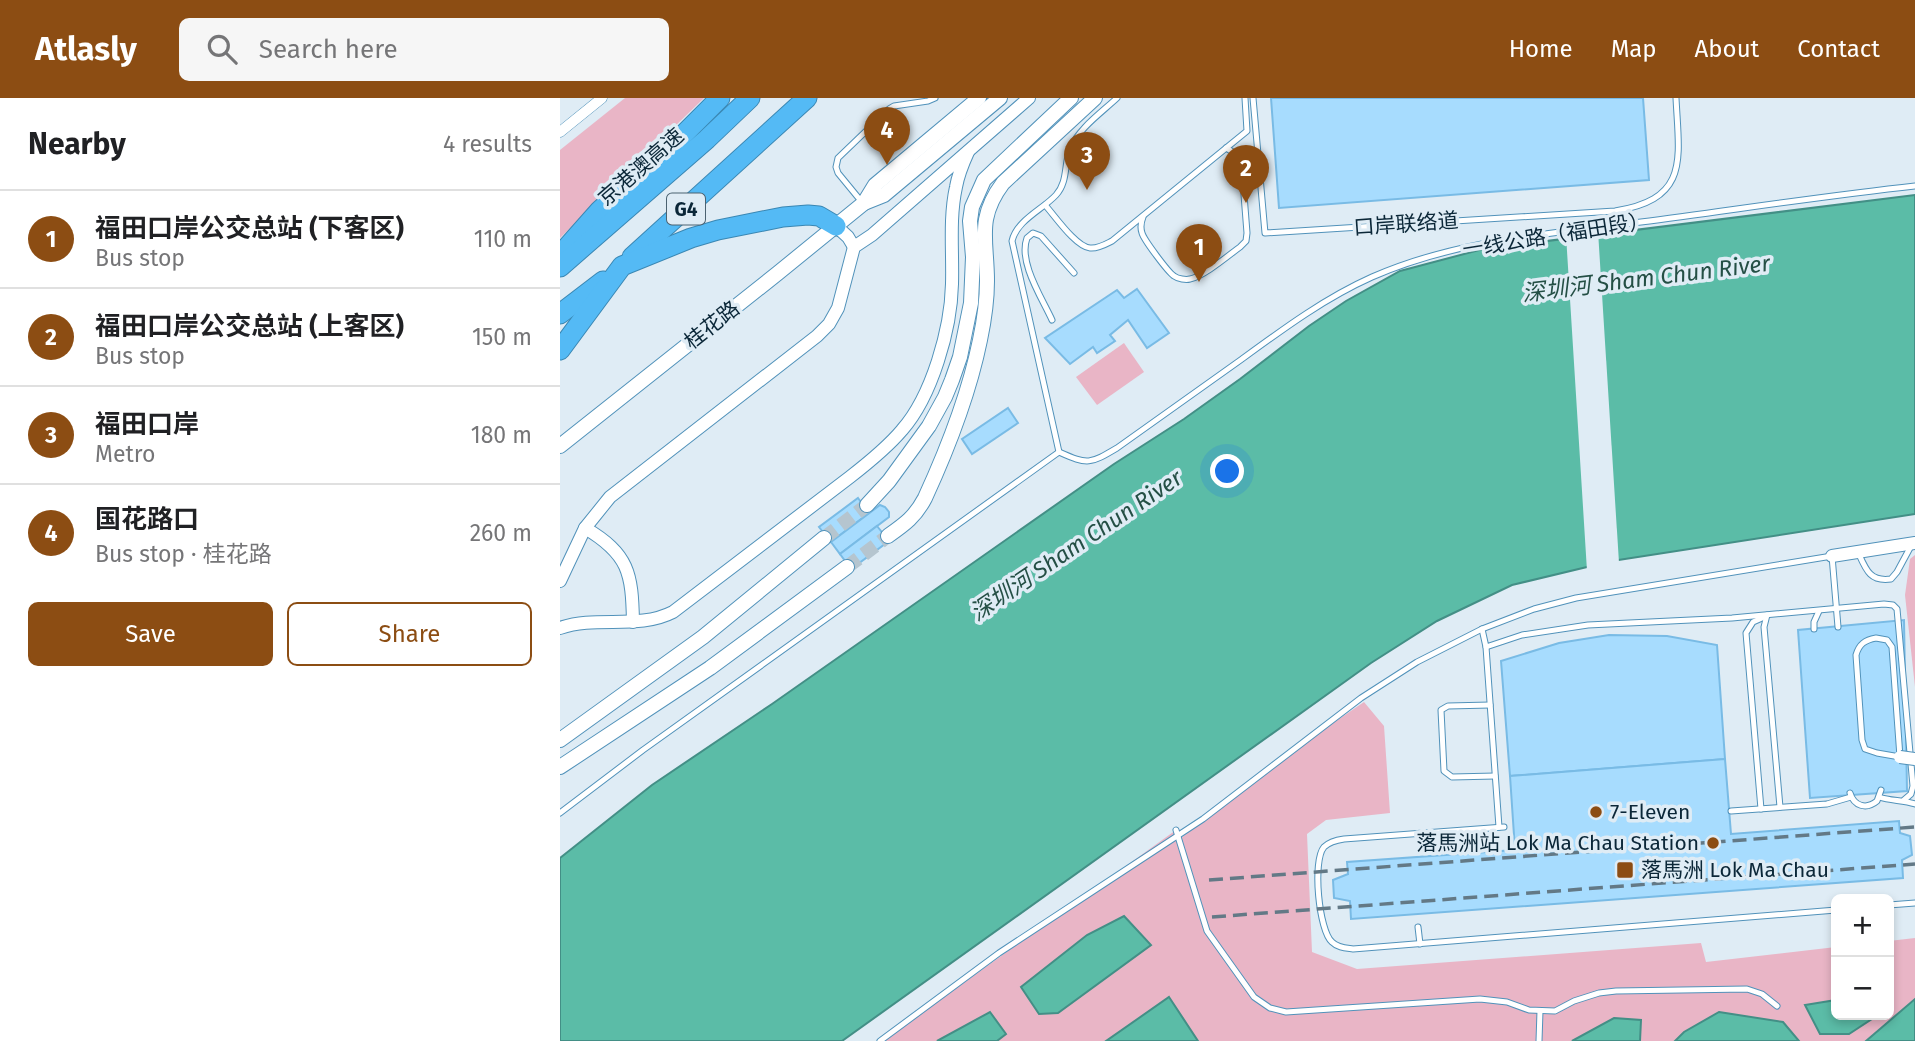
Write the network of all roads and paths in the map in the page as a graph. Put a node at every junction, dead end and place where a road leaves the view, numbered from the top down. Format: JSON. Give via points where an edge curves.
{"nodes":[{"id":1,"x":602,"y":98,"type":"edge"},
{"id":2,"x":720,"y":98,"type":"edge"},
{"id":3,"x":740,"y":98,"type":"edge"},
{"id":4,"x":750,"y":98,"type":"edge"},
{"id":5,"x":807,"y":98,"type":"edge"},
{"id":6,"x":935,"y":98,"type":"edge"},
{"id":7,"x":979,"y":98,"type":"edge"},
{"id":8,"x":1000,"y":98,"type":"edge"},
{"id":9,"x":1029,"y":98,"type":"edge"},
{"id":10,"x":1071,"y":98,"type":"edge"},
{"id":11,"x":1095,"y":98,"type":"edge"},
{"id":12,"x":1117,"y":98,"type":"edge"},
{"id":13,"x":1245,"y":98,"type":"edge"},
{"id":14,"x":1253,"y":98,"type":"edge"},
{"id":15,"x":1676,"y":98,"type":"edge"},
{"id":16,"x":560,"y":132,"type":"edge"},
{"id":17,"x":707,"y":139,"type":"junction"},
{"id":18,"x":1226,"y":148,"type":"junction"},
{"id":19,"x":968,"y":152,"type":"junction"},
{"id":20,"x":1915,"y":186,"type":"edge"},
{"id":21,"x":863,"y":203,"type":"junction"},
{"id":22,"x":1045,"y":205,"type":"junction"},
{"id":23,"x":1143,"y":215,"type":"junction"},
{"id":24,"x":836,"y":226,"type":"junction"},
{"id":25,"x":855,"y":247,"type":"junction"},
{"id":26,"x":560,"y":255,"type":"edge"},
{"id":27,"x":622,"y":266,"type":"junction"},
{"id":28,"x":560,"y":267,"type":"edge"},
{"id":29,"x":1074,"y":273,"type":"dead end"},
{"id":30,"x":560,"y":314,"type":"edge"},
{"id":31,"x":1052,"y":320,"type":"dead end"},
{"id":32,"x":560,"y":350,"type":"edge"},
{"id":33,"x":560,"y":446,"type":"edge"},
{"id":34,"x":1059,"y":452,"type":"junction"},
{"id":35,"x":867,"y":505,"type":"tunnel mouth"},
{"id":36,"x":585,"y":528,"type":"junction"},
{"id":37,"x":888,"y":536,"type":"tunnel mouth"},
{"id":38,"x":824,"y":538,"type":"tunnel mouth"},
{"id":39,"x":1914,"y":543,"type":"edge"},
{"id":40,"x":1858,"y":552,"type":"junction"},
{"id":41,"x":1832,"y":556,"type":"junction"},
{"id":42,"x":847,"y":567,"type":"tunnel mouth"},
{"id":43,"x":560,"y":581,"type":"edge"},
{"id":44,"x":1836,"y":609,"type":"junction"},
{"id":45,"x":1819,"y":611,"type":"junction"},
{"id":46,"x":1767,"y":615,"type":"junction"},
{"id":47,"x":633,"y":622,"type":"junction"},
{"id":48,"x":1838,"y":627,"type":"dead end"},
{"id":49,"x":560,"y":628,"type":"edge"},
{"id":50,"x":1482,"y":629,"type":"junction"},
{"id":51,"x":1814,"y":629,"type":"dead end"},
{"id":52,"x":1486,"y":647,"type":"junction"},
{"id":53,"x":1490,"y":705,"type":"junction"},
{"id":54,"x":560,"y":740,"type":"edge"},
{"id":55,"x":1900,"y":757,"type":"junction"},
{"id":56,"x":1915,"y":759,"type":"edge"},
{"id":57,"x":560,"y":767,"type":"edge"},
{"id":58,"x":1495,"y":776,"type":"junction"},
{"id":59,"x":1881,"y":790,"type":"dead end"},
{"id":60,"x":1831,"y":795,"type":"dead end"},
{"id":61,"x":1880,"y":797,"type":"junction"},
{"id":62,"x":1904,"y":800,"type":"junction"},
{"id":63,"x":1835,"y":802,"type":"junction"},
{"id":64,"x":1915,"y":804,"type":"edge"},
{"id":65,"x":1780,"y":807,"type":"junction"},
{"id":66,"x":1761,"y":808,"type":"junction"},
{"id":67,"x":1731,"y":811,"type":"dead end"},
{"id":68,"x":560,"y":813,"type":"edge"},
{"id":69,"x":1177,"y":833,"type":"junction"},
{"id":70,"x":1915,"y":903,"type":"edge"},
{"id":71,"x":1894,"y":905,"type":"edge"},
{"id":72,"x":1831,"y":909,"type":"edge"},
{"id":73,"x":1418,"y":927,"type":"dead end"},
{"id":74,"x":1420,"y":944,"type":"junction"},
{"id":75,"x":1777,"y":1006,"type":"dead end"},
{"id":76,"x":1540,"y":1011,"type":"junction"},
{"id":77,"x":880,"y":1041,"type":"edge"},
{"id":78,"x":1539,"y":1041,"type":"edge"}],
"edges":[{"from":1,"to":16,"type":"street"},
{"from":2,"to":26,"type":"highway","via":[[600,210]]},
{"from":3,"to":17,"type":"highway"},
{"from":4,"to":17,"type":"highway","name":"京港澳高速","number":"G4"},
{"from":5,"to":27,"type":"highway","number":"G4"},
{"from":6,"to":21,"type":"lane","via":[[889,109],[838,158],[838,173]]},
{"from":7,"to":21,"type":"main road","via":[[876,185]]},
{"from":8,"to":21,"type":"main road","via":[[884,195]]},
{"from":9,"to":19,"type":"street"},
{"from":10,"to":35,"type":"main road","via":[[984,180],[970,221],[971,303],[949,389],[929,426]]},
{"from":11,"to":37,"type":"main road","via":[[991,198],[985,220],[984,319],[974,367],[918,513]]},
{"from":12,"to":22,"type":"lane","via":[[1077,137],[1059,192]]},
{"from":13,"to":18,"type":"lane","via":[[1247,131]]},
{"from":14,"to":15,"type":"lane","name":"口岸联络道","via":[[1265,233],[1602,212],[1645,204],[1660,195],[1676,172]]},
{"from":17,"to":28,"type":"highway","name":"京港澳高速","number":"G4"},
{"from":18,"to":23,"type":"lane"},
{"from":18,"to":23,"type":"lane","via":[[1235,152],[1242,169],[1247,233],[1240,247],[1198,276],[1175,276],[1146,242]]},
{"from":19,"to":25,"type":"street"},
{"from":19,"to":47,"type":"street","via":[[955,189],[953,288],[946,331],[931,381],[915,413],[876,456],[684,603],[662,617]]},
{"from":20,"to":34,"type":"lane","name":"一线公路（福田段）","via":[[1515,237],[1413,261],[1328,300],[1097,460],[1085,462]]},
{"from":21,"to":24,"type":"main road","name":"桂花路"},
{"from":22,"to":23,"type":"lane","via":[[1078,243],[1090,248],[1112,241]]},
{"from":22,"to":34,"type":"lane","via":[[1018,228],[1012,249]]},
{"from":24,"to":25,"type":"street"},
{"from":24,"to":27,"type":"highway","via":[[808,215],[743,224]]},
{"from":24,"to":33,"type":"main road","name":"桂花路"},
{"from":25,"to":36,"type":"street","via":[[829,324],[624,485]]},
{"from":27,"to":30,"type":"highway","number":"G4"},
{"from":27,"to":32,"type":"highway"},
{"from":29,"to":31,"type":"lane","via":[[1041,236],[1033,233],[1027,237],[1027,266]]},
{"from":34,"to":68,"type":"lane"},
{"from":36,"to":43,"type":"street"},
{"from":36,"to":47,"type":"street","via":[[604,539],[626,566]]},
{"from":38,"to":54,"type":"main road","via":[[703,637]]},
{"from":39,"to":40,"type":"street"},
{"from":39,"to":40,"type":"lane","via":[[1891,579],[1874,578]]},
{"from":40,"to":41,"type":"street"},
{"from":41,"to":44,"type":"lane"},
{"from":41,"to":50,"type":"lane","via":[[1576,598]]},
{"from":42,"to":57,"type":"main road","via":[[709,668]]},
{"from":44,"to":45,"type":"lane"},
{"from":44,"to":48,"type":"lane"},
{"from":44,"to":62,"type":"lane","via":[[1884,604],[1897,609],[1913,786]]},
{"from":45,"to":46,"type":"lane"},
{"from":45,"to":51,"type":"lane"},
{"from":46,"to":52,"type":"lane","via":[[1588,625],[1522,635]]},
{"from":46,"to":65,"type":"lane","via":[[1763,627]]},
{"from":46,"to":66,"type":"lane","via":[[1753,622],[1746,633]]},
{"from":47,"to":49,"type":"street","via":[[596,621]]},
{"from":50,"to":52,"type":"lane"},
{"from":50,"to":69,"type":"lane","via":[[1417,662],[1361,698],[1203,820]]},
{"from":52,"to":53,"type":"lane"},
{"from":53,"to":58,"type":"lane"},
{"from":53,"to":58,"type":"lane","via":[[1441,710],[1444,771],[1452,777]]},
{"from":55,"to":55,"type":"lane","via":[[1865,749],[1862,740],[1856,655],[1858,646],[1868,639],[1887,640],[1892,647]]},
{"from":55,"to":56,"type":"street","bridge":true},
{"from":58,"to":74,"type":"lane","via":[[1502,827],[1344,839],[1324,847],[1318,866],[1321,906],[1324,928],[1332,942],[1353,949]]},
{"from":59,"to":61,"type":"lane"},
{"from":60,"to":63,"type":"lane"},
{"from":61,"to":62,"type":"lane"},
{"from":61,"to":63,"type":"lane","via":[[1863,806],[1851,795]]},
{"from":62,"to":64,"type":"lane"},
{"from":63,"to":65,"type":"lane"},
{"from":65,"to":66,"type":"lane"},
{"from":66,"to":67,"type":"lane"},
{"from":69,"to":76,"type":"lane","via":[[1207,931],[1254,997],[1270,1008],[1286,1012],[1480,999]]},
{"from":69,"to":77,"type":"lane","via":[[999,953]]},
{"from":70,"to":71,"type":"lane"},
{"from":72,"to":74,"type":"lane"},
{"from":73,"to":74,"type":"lane"},
{"from":75,"to":76,"type":"lane","via":[[1747,989],[1633,989],[1599,993],[1555,1011]]},
{"from":76,"to":78,"type":"lane"}]}
